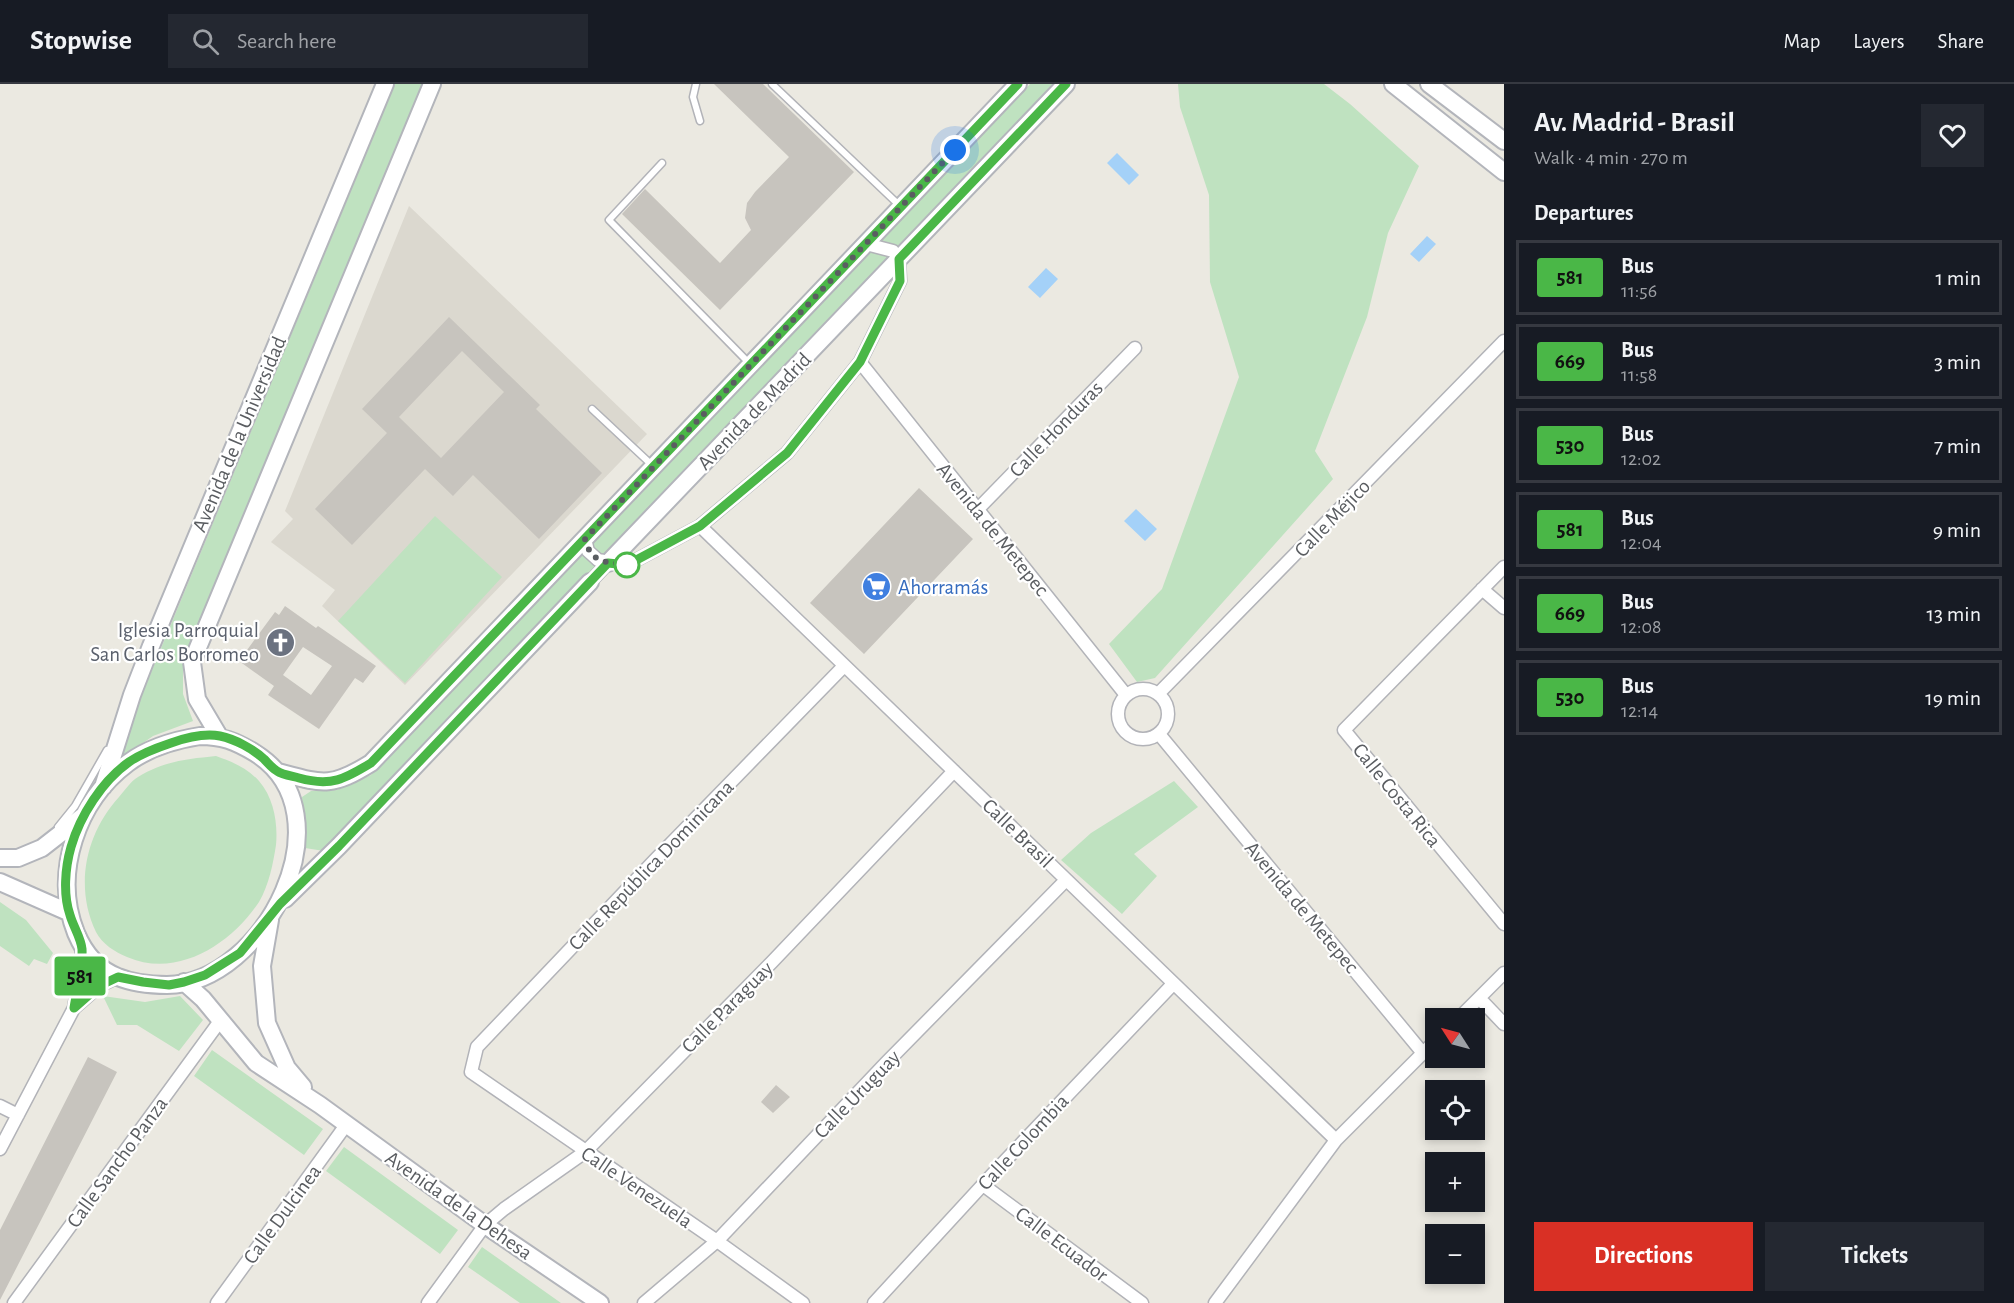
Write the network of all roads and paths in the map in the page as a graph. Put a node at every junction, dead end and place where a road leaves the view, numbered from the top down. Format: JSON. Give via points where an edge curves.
{"nodes":[{"id":1,"x":385,"y":84,"type":"edge"},
{"id":2,"x":432,"y":84,"type":"edge"},
{"id":3,"x":696,"y":84,"type":"edge"},
{"id":4,"x":772,"y":84,"type":"edge"},
{"id":5,"x":1018,"y":84,"type":"edge"},
{"id":6,"x":1066,"y":84,"type":"edge"},
{"id":7,"x":1393,"y":84,"type":"edge"},
{"id":8,"x":1429,"y":84,"type":"edge"},
{"id":9,"x":700,"y":121,"type":"dead end"},
{"id":10,"x":1504,"y":141,"type":"edge"},
{"id":11,"x":662,"y":163,"type":"dead end"},
{"id":12,"x":1504,"y":172,"type":"edge"},
{"id":13,"x":902,"y":207,"type":"junction"},
{"id":14,"x":866,"y":244,"type":"junction"},
{"id":15,"x":899,"y":259,"type":"junction"},
{"id":16,"x":1504,"y":341,"type":"edge"},
{"id":17,"x":1135,"y":348,"type":"dead end"},
{"id":18,"x":860,"y":362,"type":"junction"},
{"id":19,"x":750,"y":365,"type":"junction"},
{"id":20,"x":592,"y":409,"type":"dead end"},
{"id":21,"x":654,"y":466,"type":"junction"},
{"id":22,"x":977,"y":510,"type":"junction"},
{"id":23,"x":700,"y":526,"type":"junction"},
{"id":24,"x":585,"y":539,"type":"junction"},
{"id":25,"x":608,"y":563,"type":"junction"},
{"id":26,"x":1504,"y":567,"type":"edge"},
{"id":27,"x":590,"y":582,"type":"joint"},
{"id":28,"x":1482,"y":589,"type":"junction"},
{"id":29,"x":1504,"y":608,"type":"edge"},
{"id":30,"x":844,"y":666,"type":"junction"},
{"id":31,"x":1158,"y":694,"type":"junction"},
{"id":32,"x":132,"y":695,"type":"junction"},
{"id":33,"x":1126,"y":695,"type":"junction"},
{"id":34,"x":1159,"y":734,"type":"junction"},
{"id":35,"x":219,"y":736,"type":"junction"},
{"id":36,"x":954,"y":771,"type":"junction"},
{"id":37,"x":278,"y":772,"type":"junction"},
{"id":38,"x":104,"y":787,"type":"junction"},
{"id":39,"x":86,"y":814,"type":"junction"},
{"id":40,"x":42,"y":848,"type":"junction"},
{"id":41,"x":0,"y":858,"type":"edge"},
{"id":42,"x":1066,"y":880,"type":"junction"},
{"id":43,"x":0,"y":882,"type":"edge"},
{"id":44,"x":275,"y":911,"type":"junction"},
{"id":45,"x":69,"y":912,"type":"junction"},
{"id":46,"x":1504,"y":924,"type":"edge"},
{"id":47,"x":82,"y":947,"type":"junction"},
{"id":48,"x":1504,"y":973,"type":"edge"},
{"id":49,"x":118,"y":977,"type":"junction"},
{"id":50,"x":184,"y":982,"type":"junction"},
{"id":51,"x":1173,"y":984,"type":"junction"},
{"id":52,"x":1480,"y":999,"type":"junction"},
{"id":53,"x":74,"y":1008,"type":"junction"},
{"id":54,"x":1470,"y":1008,"type":"edge"},
{"id":55,"x":220,"y":1021,"type":"junction"},
{"id":56,"x":1504,"y":1024,"type":"edge"},
{"id":57,"x":1425,"y":1049,"type":"edge"},
{"id":58,"x":1422,"y":1052,"type":"junction"},
{"id":59,"x":471,"y":1072,"type":"joint"},
{"id":60,"x":320,"y":1105,"type":"junction"},
{"id":61,"x":0,"y":1106,"type":"edge"},
{"id":62,"x":18,"y":1115,"type":"junction"},
{"id":63,"x":346,"y":1125,"type":"junction"},
{"id":64,"x":1336,"y":1140,"type":"junction"},
{"id":65,"x":0,"y":1149,"type":"edge"},
{"id":66,"x":585,"y":1152,"type":"junction"},
{"id":67,"x":983,"y":1185,"type":"junction"},
{"id":68,"x":485,"y":1226,"type":"junction"},
{"id":69,"x":717,"y":1241,"type":"junction"},
{"id":70,"x":14,"y":1303,"type":"edge"},
{"id":71,"x":217,"y":1303,"type":"edge"},
{"id":72,"x":428,"y":1303,"type":"edge"},
{"id":73,"x":600,"y":1303,"type":"edge"},
{"id":74,"x":644,"y":1303,"type":"edge"},
{"id":75,"x":803,"y":1303,"type":"edge"},
{"id":76,"x":874,"y":1303,"type":"edge"},
{"id":77,"x":1142,"y":1303,"type":"edge"},
{"id":78,"x":1215,"y":1303,"type":"edge"}],
"edges":[{"from":1,"to":32,"type":"street","name":"Avenida de la Universidad"},
{"from":2,"to":35,"type":"street","name":"Avenida de la Universidad","via":[[192,662],[197,699]]},
{"from":3,"to":9,"type":"lane","via":[[693,97]]},
{"from":4,"to":13,"type":"lane"},
{"from":5,"to":13,"type":"street","name":"Avenida de Madrid"},
{"from":6,"to":15,"type":"street","name":"Avenida de Madrid"},
{"from":7,"to":12,"type":"street"},
{"from":8,"to":10,"type":"street"},
{"from":11,"to":19,"type":"lane","via":[[609,220]]},
{"from":13,"to":14,"type":"street","name":"Avenida de Madrid"},
{"from":14,"to":15,"type":"street","via":[[893,251]]},
{"from":14,"to":19,"type":"street","name":"Avenida de Madrid"},
{"from":15,"to":18,"type":"street","via":[[900,281]]},
{"from":15,"to":25,"type":"street","name":"Avenida de Madrid"},
{"from":16,"to":31,"type":"street","name":"Calle Méjico"},
{"from":17,"to":22,"type":"street","name":"Calle Honduras"},
{"from":18,"to":22,"type":"street","name":"Avenida de Metepec"},
{"from":18,"to":23,"type":"street","via":[[787,453]]},
{"from":19,"to":21,"type":"street","name":"Avenida de Madrid"},
{"from":20,"to":21,"type":"lane"},
{"from":21,"to":24,"type":"street","name":"Avenida de Madrid"},
{"from":22,"to":33,"type":"street","name":"Avenida de Metepec"},
{"from":23,"to":25,"type":"street","via":[[627,565]]},
{"from":23,"to":30,"type":"street","name":"Calle Brasil"},
{"from":24,"to":25,"type":"street","via":[[588,551]]},
{"from":24,"to":37,"type":"street","name":"Avenida de Madrid","via":[[371,763],[348,778],[329,783]]},
{"from":25,"to":27,"type":"street","name":"Avenida de Madrid"},
{"from":26,"to":28,"type":"street","name":"Calle Costa Rica"},
{"from":27,"to":44,"type":"street","name":"Avenida de Madrid"},
{"from":28,"to":29,"type":"street"},
{"from":28,"to":46,"type":"street","name":"Calle Costa Rica","via":[[1344,730]]},
{"from":30,"to":36,"type":"street","name":"Calle Brasil"},
{"from":30,"to":59,"type":"street","name":"Calle República Dominicana","via":[[477,1047]]},
{"from":31,"to":33,"type":"street","via":[[1142,689]]},
{"from":31,"to":34,"type":"street","via":[[1168,714]]},
{"from":32,"to":38,"type":"street","name":"Avenida de la Universidad"},
{"from":32,"to":40,"type":"lane","via":[[101,763],[75,806]]},
{"from":33,"to":34,"type":"street","via":[[1117,710],[1120,727],[1142,740]]},
{"from":34,"to":58,"type":"street","name":"Avenida de Metepec"},
{"from":35,"to":37,"type":"street","via":[[248,748]]},
{"from":35,"to":38,"type":"street","via":[[182,739],[154,749],[130,762]]},
{"from":36,"to":42,"type":"street","name":"Calle Brasil"},
{"from":36,"to":66,"type":"street","name":"Calle Paraguay"},
{"from":37,"to":44,"type":"street","via":[[290,793],[297,849],[290,880]]},
{"from":38,"to":39,"type":"street"},
{"from":39,"to":40,"type":"street"},
{"from":39,"to":45,"type":"street","via":[[71,849],[67,872]]},
{"from":40,"to":41,"type":"street","via":[[18,858]]},
{"from":42,"to":51,"type":"street","name":"Calle Brasil"},
{"from":42,"to":69,"type":"street","name":"Calle Uruguay"},
{"from":43,"to":45,"type":"street"},
{"from":44,"to":50,"type":"street","via":[[240,953],[205,975]]},
{"from":44,"to":60,"type":"street","name":"Avenida de la Dehesa","via":[[262,966],[267,1023],[286,1068]]},
{"from":45,"to":47,"type":"street"},
{"from":47,"to":49,"type":"street","via":[[91,959]]},
{"from":47,"to":53,"type":"street"},
{"from":48,"to":52,"type":"street"},
{"from":49,"to":50,"type":"street","via":[[169,985]]},
{"from":49,"to":53,"type":"street","via":[[99,986]]},
{"from":50,"to":55,"type":"street","name":"Avenida de la Dehesa"},
{"from":51,"to":64,"type":"street","name":"Calle Brasil"},
{"from":51,"to":67,"type":"street","name":"Calle Colombia"},
{"from":52,"to":54,"type":"street"},
{"from":52,"to":56,"type":"street"},
{"from":53,"to":62,"type":"street"},
{"from":55,"to":60,"type":"street","name":"Avenida de la Dehesa","via":[[256,1064]]},
{"from":55,"to":70,"type":"street","name":"Calle Sancho Panza"},
{"from":57,"to":58,"type":"street"},
{"from":58,"to":64,"type":"street"},
{"from":59,"to":66,"type":"street","name":"Calle Venezuela"},
{"from":60,"to":63,"type":"street","name":"Avenida de la Dehesa"},
{"from":61,"to":62,"type":"street"},
{"from":62,"to":65,"type":"street"},
{"from":63,"to":68,"type":"street","name":"Avenida de la Dehesa"},
{"from":63,"to":71,"type":"street","name":"Calle Dulcinea"},
{"from":64,"to":78,"type":"street"},
{"from":66,"to":68,"type":"street","name":"Calle Paraguay"},
{"from":66,"to":69,"type":"street","name":"Calle Venezuela"},
{"from":67,"to":76,"type":"street","name":"Calle Colombia"},
{"from":67,"to":77,"type":"street","name":"Calle Ecuador"},
{"from":68,"to":72,"type":"street","name":"Calle Paraguay"},
{"from":68,"to":73,"type":"street","name":"Avenida de la Dehesa"},
{"from":69,"to":74,"type":"street","name":"Calle Uruguay"},
{"from":69,"to":75,"type":"street","name":"Calle Venezuela"}]}
